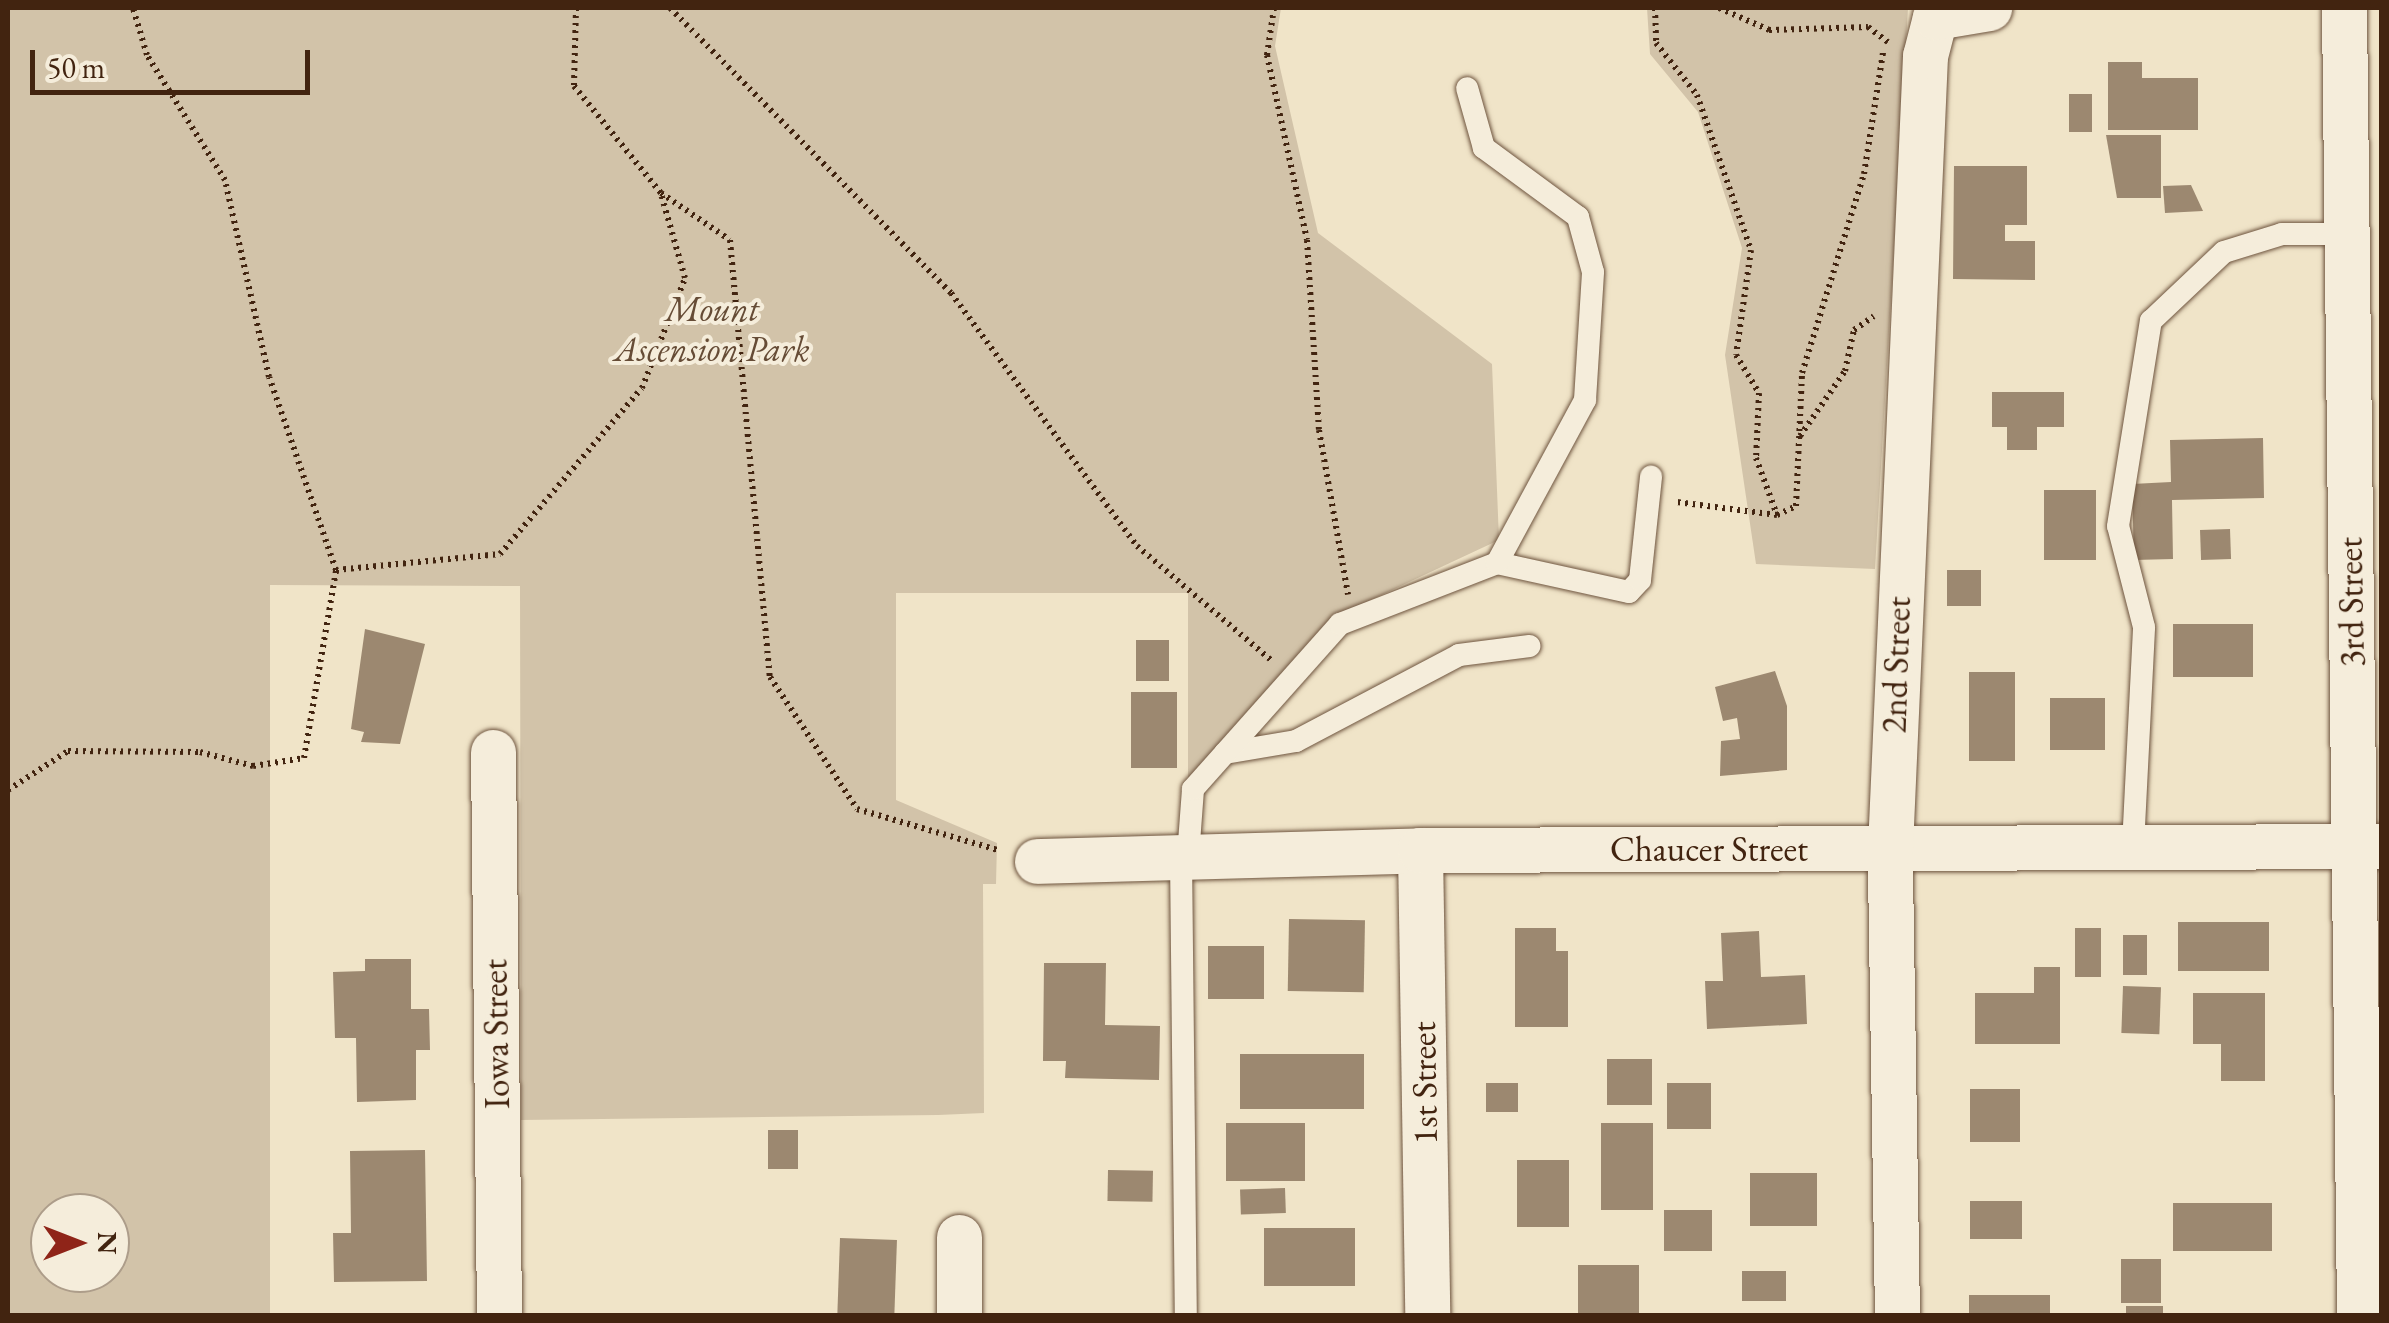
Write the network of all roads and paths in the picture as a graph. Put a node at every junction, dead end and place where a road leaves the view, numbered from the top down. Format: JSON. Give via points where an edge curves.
{"nodes":[{"id":1,"x":134,"y":8,"type":"edge"},
{"id":2,"x":576,"y":8,"type":"edge"},
{"id":3,"x":670,"y":8,"type":"edge"},
{"id":4,"x":1274,"y":8,"type":"edge"},
{"id":5,"x":1655,"y":8,"type":"edge"},
{"id":6,"x":1718,"y":8,"type":"edge"},
{"id":7,"x":1989,"y":8,"type":"edge"},
{"id":8,"x":2344,"y":8,"type":"edge"},
{"id":9,"x":1935,"y":17,"type":"junction"},
{"id":10,"x":1888,"y":42,"type":"junction"},
{"id":11,"x":1466,"y":88,"type":"dead end"},
{"id":12,"x":661,"y":193,"type":"junction"},
{"id":13,"x":2348,"y":234,"type":"junction"},
{"id":14,"x":1910,"y":316,"type":"junction"},
{"id":15,"x":1798,"y":438,"type":"junction"},
{"id":16,"x":1650,"y":488,"type":"joint"},
{"id":17,"x":1778,"y":515,"type":"junction"},
{"id":18,"x":1497,"y":563,"type":"junction"},
{"id":19,"x":336,"y":570,"type":"junction"},
{"id":20,"x":2366,"y":588,"type":"edge"},
{"id":21,"x":1352,"y":619,"type":"junction"},
{"id":22,"x":1529,"y":646,"type":"dead end"},
{"id":23,"x":1292,"y":678,"type":"junction"},
{"id":24,"x":492,"y":752,"type":"dead end"},
{"id":25,"x":1225,"y":753,"type":"junction"},
{"id":26,"x":8,"y":790,"type":"edge"},
{"id":27,"x":2133,"y":846,"type":"junction"},
{"id":28,"x":2368,"y":846,"type":"edge"},
{"id":29,"x":1890,"y":848,"type":"junction"},
{"id":30,"x":1420,"y":850,"type":"junction"},
{"id":31,"x":1184,"y":856,"type":"junction"},
{"id":32,"x":1037,"y":861,"type":"joint"},
{"id":33,"x":959,"y":1237,"type":"dead end"},
{"id":34,"x":498,"y":1316,"type":"edge"},
{"id":35,"x":960,"y":1316,"type":"edge"},
{"id":36,"x":1186,"y":1316,"type":"edge"},
{"id":37,"x":1428,"y":1316,"type":"edge"},
{"id":38,"x":1897,"y":1316,"type":"edge"},
{"id":39,"x":2359,"y":1316,"type":"edge"}],
"edges":[{"from":1,"to":19,"type":"path","via":[[147,55],[225,180],[269,377]]},
{"from":2,"to":12,"type":"path","via":[[574,86]]},
{"from":3,"to":23,"type":"path","via":[[952,294],[1137,546]]},
{"from":4,"to":21,"type":"path","via":[[1267,56],[1307,240],[1319,430]]},
{"from":5,"to":17,"type":"path","via":[[1656,43],[1697,95],[1751,250],[1736,355],[1759,393],[1756,458]]},
{"from":6,"to":10,"type":"path","via":[[1769,30],[1868,28]]},
{"from":7,"to":9,"type":"street"},
{"from":8,"to":13,"type":"street","name":"3rd Street"},
{"from":9,"to":10,"type":"path"},
{"from":9,"to":14,"type":"street","name":"2nd Street"},
{"from":10,"to":15,"type":"path","via":[[1864,174],[1802,373]]},
{"from":11,"to":18,"type":"lane","via":[[1484,148],[1578,217],[1593,272],[1585,400]]},
{"from":12,"to":19,"type":"path","via":[[686,278],[642,388],[513,539],[500,554]]},
{"from":12,"to":32,"type":"path","via":[[730,240],[770,678],[857,809]]},
{"from":13,"to":20,"type":"street","name":"3rd Street"},
{"from":13,"to":27,"type":"lane","via":[[2282,234],[2224,252],[2152,322],[2118,526],[2144,627]]},
{"from":14,"to":15,"type":"path","via":[[1866,316],[1845,372]]},
{"from":14,"to":29,"type":"street","name":"2nd Street"},
{"from":15,"to":17,"type":"path","via":[[1796,506]]},
{"from":16,"to":17,"type":"path"},
{"from":16,"to":18,"type":"lane","via":[[1640,580],[1630,592]]},
{"from":18,"to":21,"type":"lane"},
{"from":19,"to":26,"type":"path","via":[[304,758],[254,766],[200,752],[68,751]]},
{"from":20,"to":28,"type":"street","name":"3rd Street"},
{"from":21,"to":23,"type":"lane"},
{"from":22,"to":25,"type":"lane","via":[[1459,655],[1296,741]]},
{"from":23,"to":25,"type":"lane"},
{"from":24,"to":34,"type":"street","name":"Iowa Street"},
{"from":25,"to":31,"type":"lane","via":[[1193,788]]},
{"from":27,"to":28,"type":"street","name":"Chaucer Street"},
{"from":27,"to":29,"type":"street","name":"Chaucer Street"},
{"from":28,"to":39,"type":"street","name":"3rd Street"},
{"from":29,"to":30,"type":"street","name":"Chaucer Street"},
{"from":29,"to":38,"type":"street","name":"2nd Street"},
{"from":30,"to":31,"type":"street","name":"Chaucer Street"},
{"from":30,"to":37,"type":"street","name":"1st Street"},
{"from":31,"to":32,"type":"street","name":"Chaucer Street"},
{"from":31,"to":36,"type":"lane"},
{"from":33,"to":35,"type":"street"}]}
